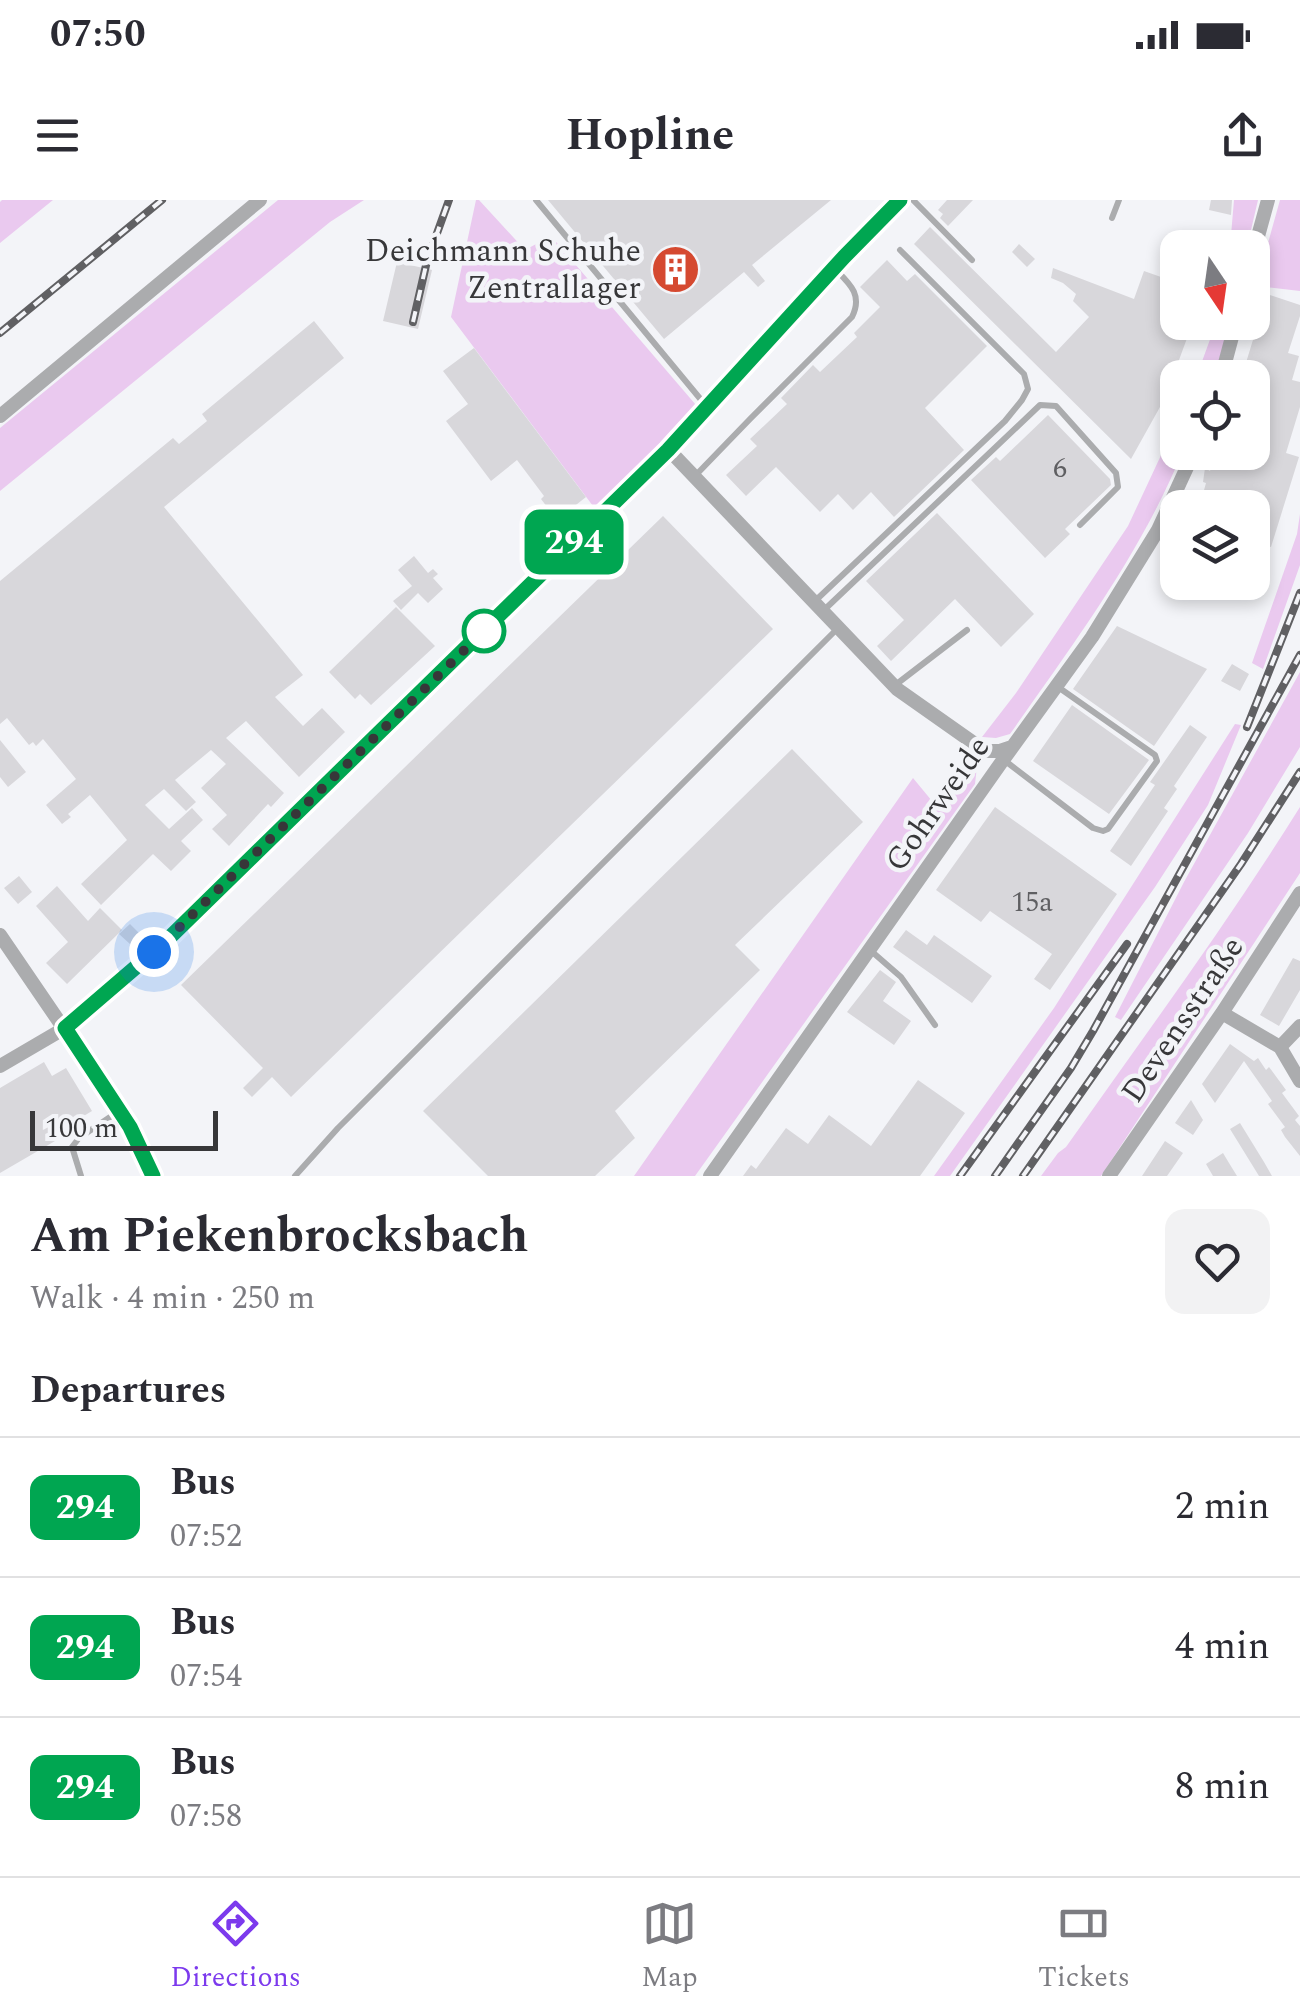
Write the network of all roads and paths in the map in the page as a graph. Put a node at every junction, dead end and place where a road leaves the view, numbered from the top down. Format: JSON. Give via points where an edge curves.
{"nodes":[{"id":1,"x":260,"y":200,"type":"edge"},
{"id":2,"x":536,"y":200,"type":"edge"},
{"id":3,"x":900,"y":200,"type":"edge"},
{"id":4,"x":912,"y":200,"type":"edge"},
{"id":5,"x":1119,"y":200,"type":"edge"},
{"id":6,"x":1268,"y":200,"type":"edge"},
{"id":7,"x":1112,"y":218,"type":"dead end"},
{"id":8,"x":1260,"y":230,"type":"edge"},
{"id":9,"x":900,"y":250,"type":"dead end"},
{"id":10,"x":972,"y":260,"type":"dead end"},
{"id":11,"x":834,"y":268,"type":"junction"},
{"id":12,"x":707,"y":407,"type":"junction"},
{"id":13,"x":0,"y":416,"type":"edge"},
{"id":14,"x":668,"y":450,"type":"junction"},
{"id":15,"x":1186,"y":470,"type":"edge"},
{"id":16,"x":694,"y":477,"type":"junction"},
{"id":17,"x":1080,"y":526,"type":"dead end"},
{"id":18,"x":818,"y":608,"type":"junction"},
{"id":19,"x":838,"y":628,"type":"junction"},
{"id":20,"x":967,"y":630,"type":"dead end"},
{"id":21,"x":894,"y":686,"type":"junction"},
{"id":22,"x":1057,"y":686,"type":"junction"},
{"id":23,"x":1012,"y":746,"type":"junction"},
{"id":24,"x":1003,"y":760,"type":"junction"},
{"id":25,"x":1300,"y":893,"type":"edge"},
{"id":26,"x":0,"y":935,"type":"edge"},
{"id":27,"x":869,"y":950,"type":"junction"},
{"id":28,"x":1222,"y":1013,"type":"junction"},
{"id":29,"x":935,"y":1025,"type":"dead end"},
{"id":30,"x":1300,"y":1026,"type":"edge"},
{"id":31,"x":65,"y":1028,"type":"junction"},
{"id":32,"x":1280,"y":1047,"type":"junction"},
{"id":33,"x":0,"y":1066,"type":"edge"},
{"id":34,"x":1300,"y":1081,"type":"edge"},
{"id":35,"x":120,"y":1111,"type":"junction"},
{"id":36,"x":81,"y":1176,"type":"edge"},
{"id":37,"x":152,"y":1176,"type":"edge"},
{"id":38,"x":295,"y":1176,"type":"edge"},
{"id":39,"x":710,"y":1176,"type":"edge"},
{"id":40,"x":1109,"y":1176,"type":"edge"}],
"edges":[{"from":1,"to":13,"type":"street"},
{"from":2,"to":12,"type":"lane"},
{"from":3,"to":11,"type":"street"},
{"from":4,"to":10,"type":"lane"},
{"from":5,"to":7,"type":"lane"},
{"from":6,"to":8,"type":"street"},
{"from":9,"to":18,"type":"lane","via":[[1024,374],[1028,389],[1004,422]]},
{"from":11,"to":12,"type":"street"},
{"from":11,"to":16,"type":"lane","via":[[855,291],[852,317]]},
{"from":12,"to":14,"type":"street"},
{"from":14,"to":16,"type":"street"},
{"from":14,"to":31,"type":"street","via":[[164,943]]},
{"from":15,"to":22,"type":"street","name":"Gohrweide","via":[[1158,530]]},
{"from":16,"to":18,"type":"street"},
{"from":17,"to":18,"type":"lane","via":[[1118,487],[1116,473],[1056,406],[1040,405]]},
{"from":18,"to":19,"type":"street"},
{"from":19,"to":21,"type":"street"},
{"from":19,"to":38,"type":"lane"},
{"from":20,"to":21,"type":"lane"},
{"from":21,"to":23,"type":"street","via":[[985,750]]},
{"from":22,"to":23,"type":"street","name":"Gohrweide"},
{"from":22,"to":24,"type":"lane","via":[[1158,760],[1108,829],[1093,828]]},
{"from":23,"to":24,"type":"street","name":"Gohrweide"},
{"from":24,"to":27,"type":"street","name":"Gohrweide"},
{"from":25,"to":28,"type":"street","name":"Devensstraße"},
{"from":26,"to":31,"type":"street"},
{"from":27,"to":29,"type":"lane","via":[[901,977]]},
{"from":27,"to":39,"type":"street","name":"Gohrweide"},
{"from":28,"to":32,"type":"street"},
{"from":28,"to":40,"type":"street","name":"Devensstraße"},
{"from":30,"to":32,"type":"street"},
{"from":31,"to":33,"type":"street"},
{"from":31,"to":35,"type":"street"},
{"from":32,"to":34,"type":"street"},
{"from":35,"to":36,"type":"lane","via":[[72,1147]]},
{"from":35,"to":37,"type":"street"}]}
